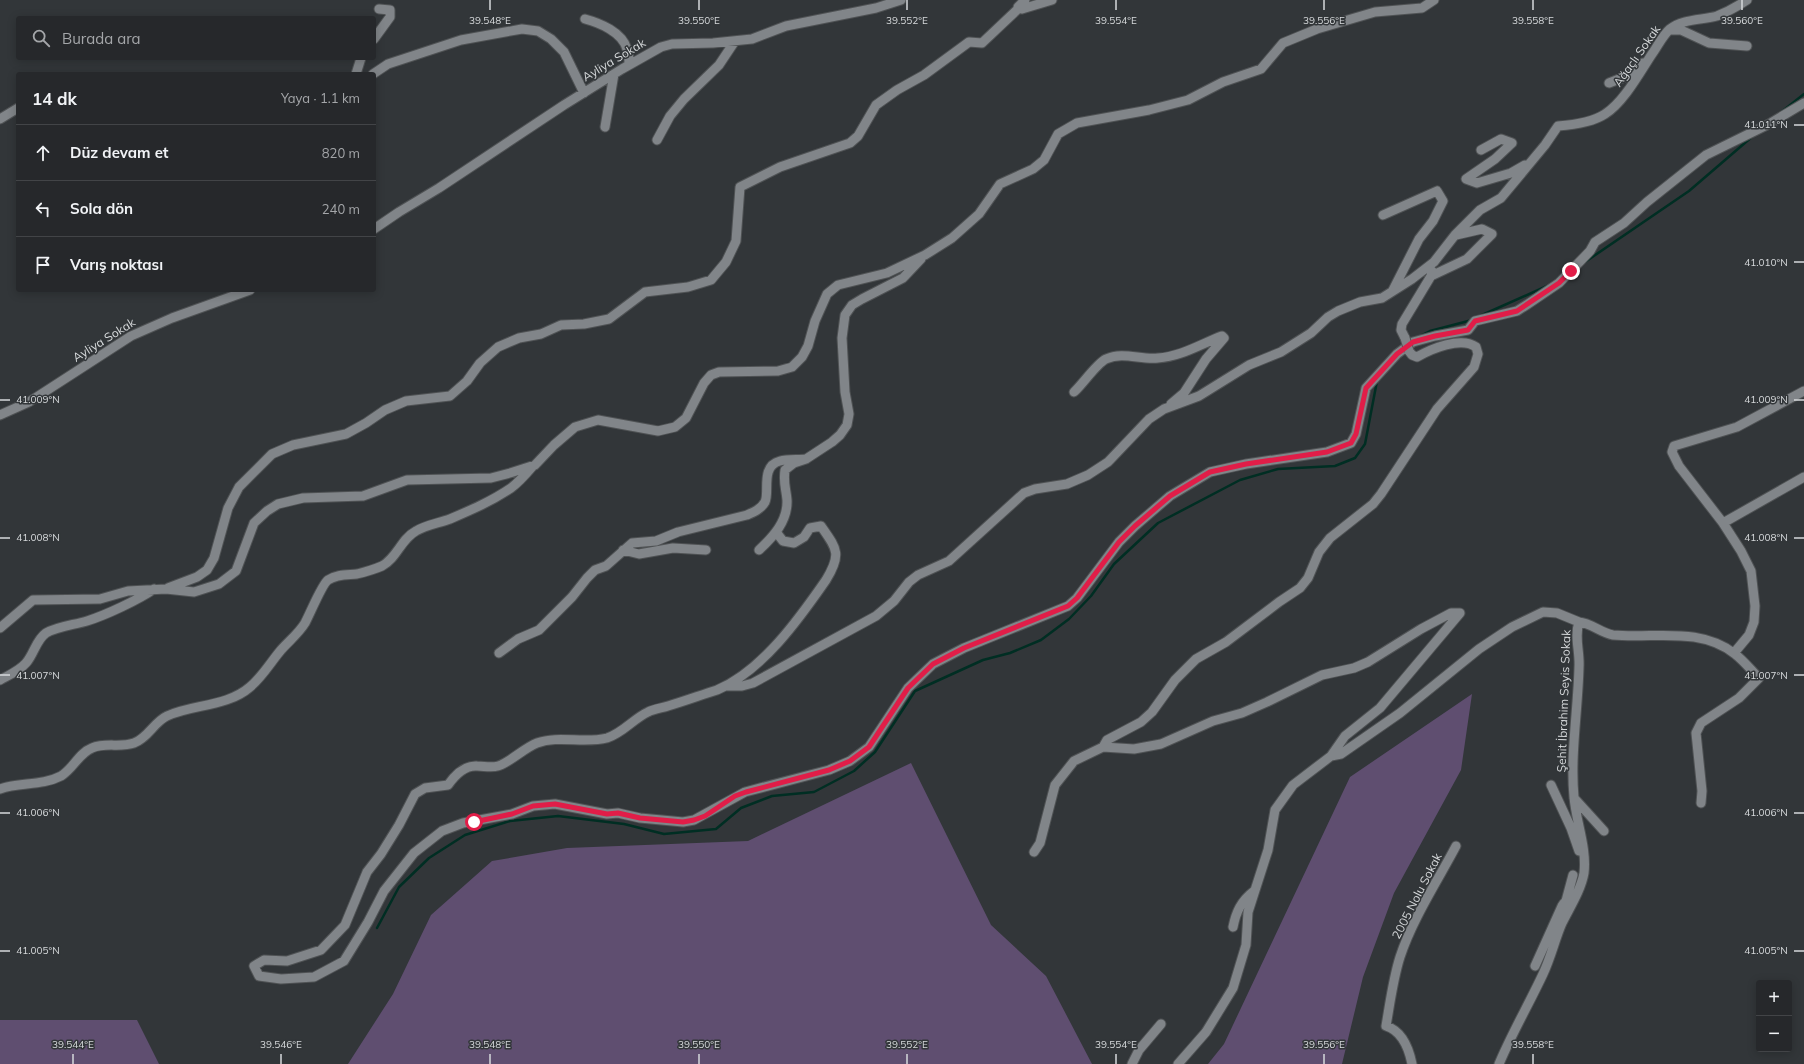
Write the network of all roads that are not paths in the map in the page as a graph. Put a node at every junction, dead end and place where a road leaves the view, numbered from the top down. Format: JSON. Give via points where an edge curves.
{"nodes":[{"id":1,"x":901,"y":0,"type":"edge"},
{"id":2,"x":1025,"y":0,"type":"edge"},
{"id":3,"x":1052,"y":0,"type":"edge"},
{"id":4,"x":1434,"y":0,"type":"edge"},
{"id":5,"x":1747,"y":0,"type":"edge"},
{"id":6,"x":1019,"y":8,"type":"junction"},
{"id":7,"x":379,"y":9,"type":"dead end"},
{"id":8,"x":584,"y":19,"type":"dead end"},
{"id":9,"x":1669,"y":30,"type":"junction"},
{"id":10,"x":376,"y":35,"type":"edge"},
{"id":11,"x":735,"y":42,"type":"junction"},
{"id":12,"x":1747,"y":46,"type":"dead end"},
{"id":13,"x":1649,"y":59,"type":"junction"},
{"id":14,"x":360,"y":60,"type":"edge"},
{"id":15,"x":629,"y":64,"type":"junction"},
{"id":16,"x":357,"y":72,"type":"edge"},
{"id":17,"x":376,"y":72,"type":"edge"},
{"id":18,"x":614,"y":74,"type":"junction"},
{"id":19,"x":1609,"y":83,"type":"dead end"},
{"id":20,"x":584,"y":93,"type":"junction"},
{"id":21,"x":1804,"y":103,"type":"edge"},
{"id":22,"x":16,"y":109,"type":"edge"},
{"id":23,"x":0,"y":119,"type":"edge"},
{"id":24,"x":605,"y":127,"type":"dead end"},
{"id":25,"x":657,"y":140,"type":"dead end"},
{"id":26,"x":1481,"y":150,"type":"dead end"},
{"id":27,"x":1530,"y":162,"type":"junction"},
{"id":28,"x":1383,"y":214,"type":"dead end"},
{"id":29,"x":376,"y":228,"type":"edge"},
{"id":30,"x":1455,"y":235,"type":"junction"},
{"id":31,"x":925,"y":255,"type":"junction"},
{"id":32,"x":1434,"y":262,"type":"junction"},
{"id":33,"x":1431,"y":276,"type":"junction"},
{"id":34,"x":244,"y":292,"type":"edge"},
{"id":35,"x":1392,"y":292,"type":"junction"},
{"id":36,"x":1804,"y":391,"type":"edge"},
{"id":37,"x":1074,"y":392,"type":"dead end"},
{"id":38,"x":1164,"y":409,"type":"junction"},
{"id":39,"x":0,"y":415,"type":"edge"},
{"id":40,"x":806,"y":459,"type":"junction"},
{"id":41,"x":535,"y":465,"type":"junction"},
{"id":42,"x":1804,"y":477,"type":"edge"},
{"id":43,"x":1724,"y":524,"type":"junction"},
{"id":44,"x":776,"y":532,"type":"junction"},
{"id":45,"x":623,"y":550,"type":"junction"},
{"id":46,"x":706,"y":550,"type":"dead end"},
{"id":47,"x":759,"y":550,"type":"dead end"},
{"id":48,"x":154,"y":589,"type":"junction"},
{"id":49,"x":166,"y":589,"type":"junction"},
{"id":50,"x":1579,"y":622,"type":"junction"},
{"id":51,"x":0,"y":628,"type":"edge"},
{"id":52,"x":499,"y":653,"type":"dead end"},
{"id":53,"x":1734,"y":653,"type":"junction"},
{"id":54,"x":0,"y":680,"type":"edge"},
{"id":55,"x":728,"y":686,"type":"junction"},
{"id":56,"x":1102,"y":746,"type":"junction"},
{"id":57,"x":1331,"y":756,"type":"junction"},
{"id":58,"x":1551,"y":785,"type":"dead end"},
{"id":59,"x":0,"y":789,"type":"edge"},
{"id":60,"x":1574,"y":797,"type":"junction"},
{"id":61,"x":1701,"y":803,"type":"dead end"},
{"id":62,"x":1604,"y":831,"type":"dead end"},
{"id":63,"x":1456,"y":846,"type":"dead end"},
{"id":64,"x":1034,"y":852,"type":"dead end"},
{"id":65,"x":1584,"y":861,"type":"junction"},
{"id":66,"x":1573,"y":875,"type":"dead end"},
{"id":67,"x":1254,"y":891,"type":"junction"},
{"id":68,"x":1571,"y":904,"type":"junction"},
{"id":69,"x":1233,"y":927,"type":"dead end"},
{"id":70,"x":1534,"y":966,"type":"dead end"},
{"id":71,"x":1161,"y":1024,"type":"dead end"},
{"id":72,"x":1132,"y":1064,"type":"edge"},
{"id":73,"x":1178,"y":1064,"type":"edge"},
{"id":74,"x":1412,"y":1064,"type":"edge"},
{"id":75,"x":1499,"y":1064,"type":"edge"}],
"edges":[{"from":1,"to":11,"type":"street","name":"Ayliya Sokak","via":[[876,8],[786,26]]},
{"from":2,"to":6,"type":"street"},
{"from":3,"to":6,"type":"street"},
{"from":4,"to":31,"type":"street","via":[[1422,8],[1375,12],[1317,29],[1283,43],[1261,69],[1223,82],[1188,100],[1150,110],[1077,123],[1058,134],[1044,160],[1033,169],[1000,184],[978,214],[952,238]]},
{"from":5,"to":9,"type":"street","name":"Ağaçlı Sokak","via":[[1718,15],[1677,24]]},
{"from":6,"to":49,"type":"street","via":[[982,43],[970,42],[876,105],[858,136],[850,143],[780,167],[740,187],[736,241],[726,262],[711,280],[688,287],[645,292],[609,319],[561,325],[541,334],[519,338],[498,347],[450,396],[406,401],[385,410],[346,434],[293,445],[272,454],[238,487],[228,508],[214,558],[207,570],[197,577]]},
{"from":7,"to":10,"type":"street","via":[[390,10],[390,17]]},
{"from":8,"to":15,"type":"street","via":[[602,25],[622,39],[627,49]]},
{"from":9,"to":12,"type":"street","via":[[1680,30],[1709,43]]},
{"from":9,"to":13,"type":"street","name":"Ağaçlı Sokak"},
{"from":11,"to":15,"type":"street","name":"Ayliya Sokak","via":[[672,44],[652,51]]},
{"from":11,"to":25,"type":"street","via":[[718,65],[670,116]]},
{"from":13,"to":19,"type":"street","via":[[1627,76]]},
{"from":13,"to":27,"type":"street","name":"Ağaçlı Sokak","via":[[1630,88],[1605,114],[1573,125],[1558,126],[1546,145]]},
{"from":14,"to":16,"type":"street"},
{"from":15,"to":18,"type":"street","name":"Ayliya Sokak"},
{"from":17,"to":20,"type":"street","via":[[388,64],[461,40],[522,29],[538,31],[564,52]]},
{"from":18,"to":20,"type":"street","name":"Ayliya Sokak"},
{"from":18,"to":24,"type":"street"},
{"from":20,"to":29,"type":"street","name":"Ayliya Sokak"},
{"from":21,"to":55,"type":"street","via":[[1769,124],[1706,155],[1647,202],[1624,224],[1595,242],[1590,251],[1559,283],[1517,311],[1475,321],[1468,330],[1413,342],[1401,350],[1366,388],[1356,434],[1351,443],[1327,452],[1210,472],[1170,496],[1119,542],[1077,598],[1068,606],[964,648],[933,664],[908,688],[869,747],[850,761],[829,770],[735,796],[705,816],[683,822],[618,813],[607,814],[555,804],[533,806],[512,814],[452,826],[423,845],[399,872],[384,891],[344,961],[314,977],[281,979],[259,976],[254,966],[264,960],[287,961],[321,950],[338,934],[350,915],[367,872],[381,854],[415,794],[425,788],[448,785],[455,775],[465,768],[499,766],[539,742],[597,740],[609,737],[648,712]]},
{"from":22,"to":23,"type":"street"},
{"from":26,"to":27,"type":"street","via":[[1501,139],[1512,143],[1495,159],[1466,179],[1477,183],[1511,173]]},
{"from":27,"to":30,"type":"street","via":[[1501,198],[1480,210]]},
{"from":28,"to":35,"type":"street","via":[[1437,191],[1442,201]]},
{"from":30,"to":32,"type":"street"},
{"from":30,"to":33,"type":"street","via":[[1482,229],[1492,234],[1467,259]]},
{"from":31,"to":40,"type":"street","via":[[903,278],[852,305],[845,316],[842,338],[849,414],[847,425],[832,442]]},
{"from":31,"to":41,"type":"street","via":[[887,273],[838,285],[827,294],[815,321],[808,346],[802,357],[792,366],[778,371],[720,372],[711,375],[704,383],[686,418],[676,427],[658,431],[598,420],[575,427]]},
{"from":32,"to":33,"type":"street"},
{"from":32,"to":35,"type":"street"},
{"from":33,"to":56,"type":"street","bridge":true,"via":[[1402,324],[1401,330],[1409,351],[1417,357],[1431,349],[1466,342],[1476,347],[1478,354],[1474,367],[1437,409],[1381,494],[1330,538],[1319,552],[1308,578],[1300,588],[1226,642],[1196,659],[1174,680],[1152,712],[1141,722],[1107,740]]},
{"from":34,"to":39,"type":"street","name":"Ayliya Sokak","via":[[131,336],[29,402]]},
{"from":35,"to":38,"type":"street","via":[[1382,298],[1338,310],[1311,333],[1281,352],[1254,362],[1199,396]]},
{"from":36,"to":43,"type":"street","via":[[1737,427],[1674,446],[1672,452],[1679,466]]},
{"from":37,"to":38,"type":"street","via":[[1097,366],[1112,357],[1124,355],[1164,358],[1222,336],[1224,338],[1206,359],[1184,393]]},
{"from":38,"to":55,"type":"street","via":[[1149,419],[1112,458],[1088,475],[1067,484],[1024,493],[948,561],[909,582],[894,601],[876,616],[753,683]]},
{"from":40,"to":44,"type":"street","via":[[794,463],[785,470],[783,482],[787,500],[786,511]]},
{"from":40,"to":45,"type":"street","via":[[779,461],[770,469],[766,479],[766,502],[758,510],[678,532],[656,541],[632,543]]},
{"from":41,"to":49,"type":"street","via":[[491,478],[407,480],[362,496],[303,498],[278,504],[254,524],[236,571],[219,584],[194,592]]},
{"from":41,"to":59,"type":"street","via":[[513,487],[494,499],[416,531],[406,539],[393,558],[382,565],[358,574],[337,576],[327,580],[304,624],[263,675],[248,689],[226,700],[165,717],[134,743],[91,748],[60,776]]},
{"from":42,"to":43,"type":"street"},
{"from":43,"to":53,"type":"street","via":[[1751,571],[1755,606],[1754,622],[1748,635]]},
{"from":44,"to":47,"type":"street"},
{"from":44,"to":55,"type":"street","via":[[783,541],[794,544],[804,537],[810,528],[822,526],[836,548],[832,571],[780,640],[747,672]]},
{"from":45,"to":46,"type":"street","via":[[639,554],[673,548]]},
{"from":45,"to":52,"type":"street","via":[[606,566],[587,578],[540,630],[518,639]]},
{"from":48,"to":49,"type":"street"},
{"from":48,"to":51,"type":"street","via":[[128,590],[100,599],[32,600]]},
{"from":48,"to":54,"type":"street","via":[[141,598],[99,616],[45,634],[26,663]]},
{"from":50,"to":53,"type":"street","name":"Şehit İbrahim Seyis Sokak","via":[[1587,623],[1611,635],[1688,635]]},
{"from":50,"to":57,"type":"street","via":[[1558,613],[1543,612],[1512,627],[1485,644],[1400,714],[1341,754]]},
{"from":50,"to":60,"type":"street","name":"Şehit İbrahim Seyis Sokak","via":[[1576,631],[1580,665]]},
{"from":53,"to":61,"type":"street","via":[[1759,678],[1739,698],[1702,723],[1696,733]]},
{"from":56,"to":57,"type":"street","via":[[1134,749],[1161,744],[1213,721],[1267,702],[1322,674],[1354,668],[1368,662],[1421,629],[1452,613],[1460,613],[1380,708],[1345,736]]},
{"from":56,"to":64,"type":"street","via":[[1074,761],[1055,786],[1040,843]]},
{"from":57,"to":67,"type":"street","via":[[1293,786],[1275,810],[1268,850]]},
{"from":58,"to":65,"type":"street"},
{"from":60,"to":62,"type":"street"},
{"from":60,"to":65,"type":"street","name":"Şehit İbrahim Seyis Sokak"},
{"from":63,"to":74,"type":"street","name":"2005 Nolu Sokak","via":[[1417,916],[1400,956],[1391,994],[1386,1026],[1395,1029],[1404,1041]]},
{"from":65,"to":68,"type":"street","name":"Şehit İbrahim Seyis Sokak","via":[[1584,873]]},
{"from":66,"to":68,"type":"street","via":[[1566,901]]},
{"from":67,"to":69,"type":"street","via":[[1239,906]]},
{"from":67,"to":73,"type":"street","via":[[1248,912],[1246,946],[1233,988],[1206,1032]]},
{"from":68,"to":70,"type":"street","via":[[1564,903],[1562,906]]},
{"from":68,"to":75,"type":"street","name":"Şehit İbrahim Seyis Sokak","via":[[1544,973]]},
{"from":71,"to":72,"type":"street","via":[[1139,1050]]}]}
